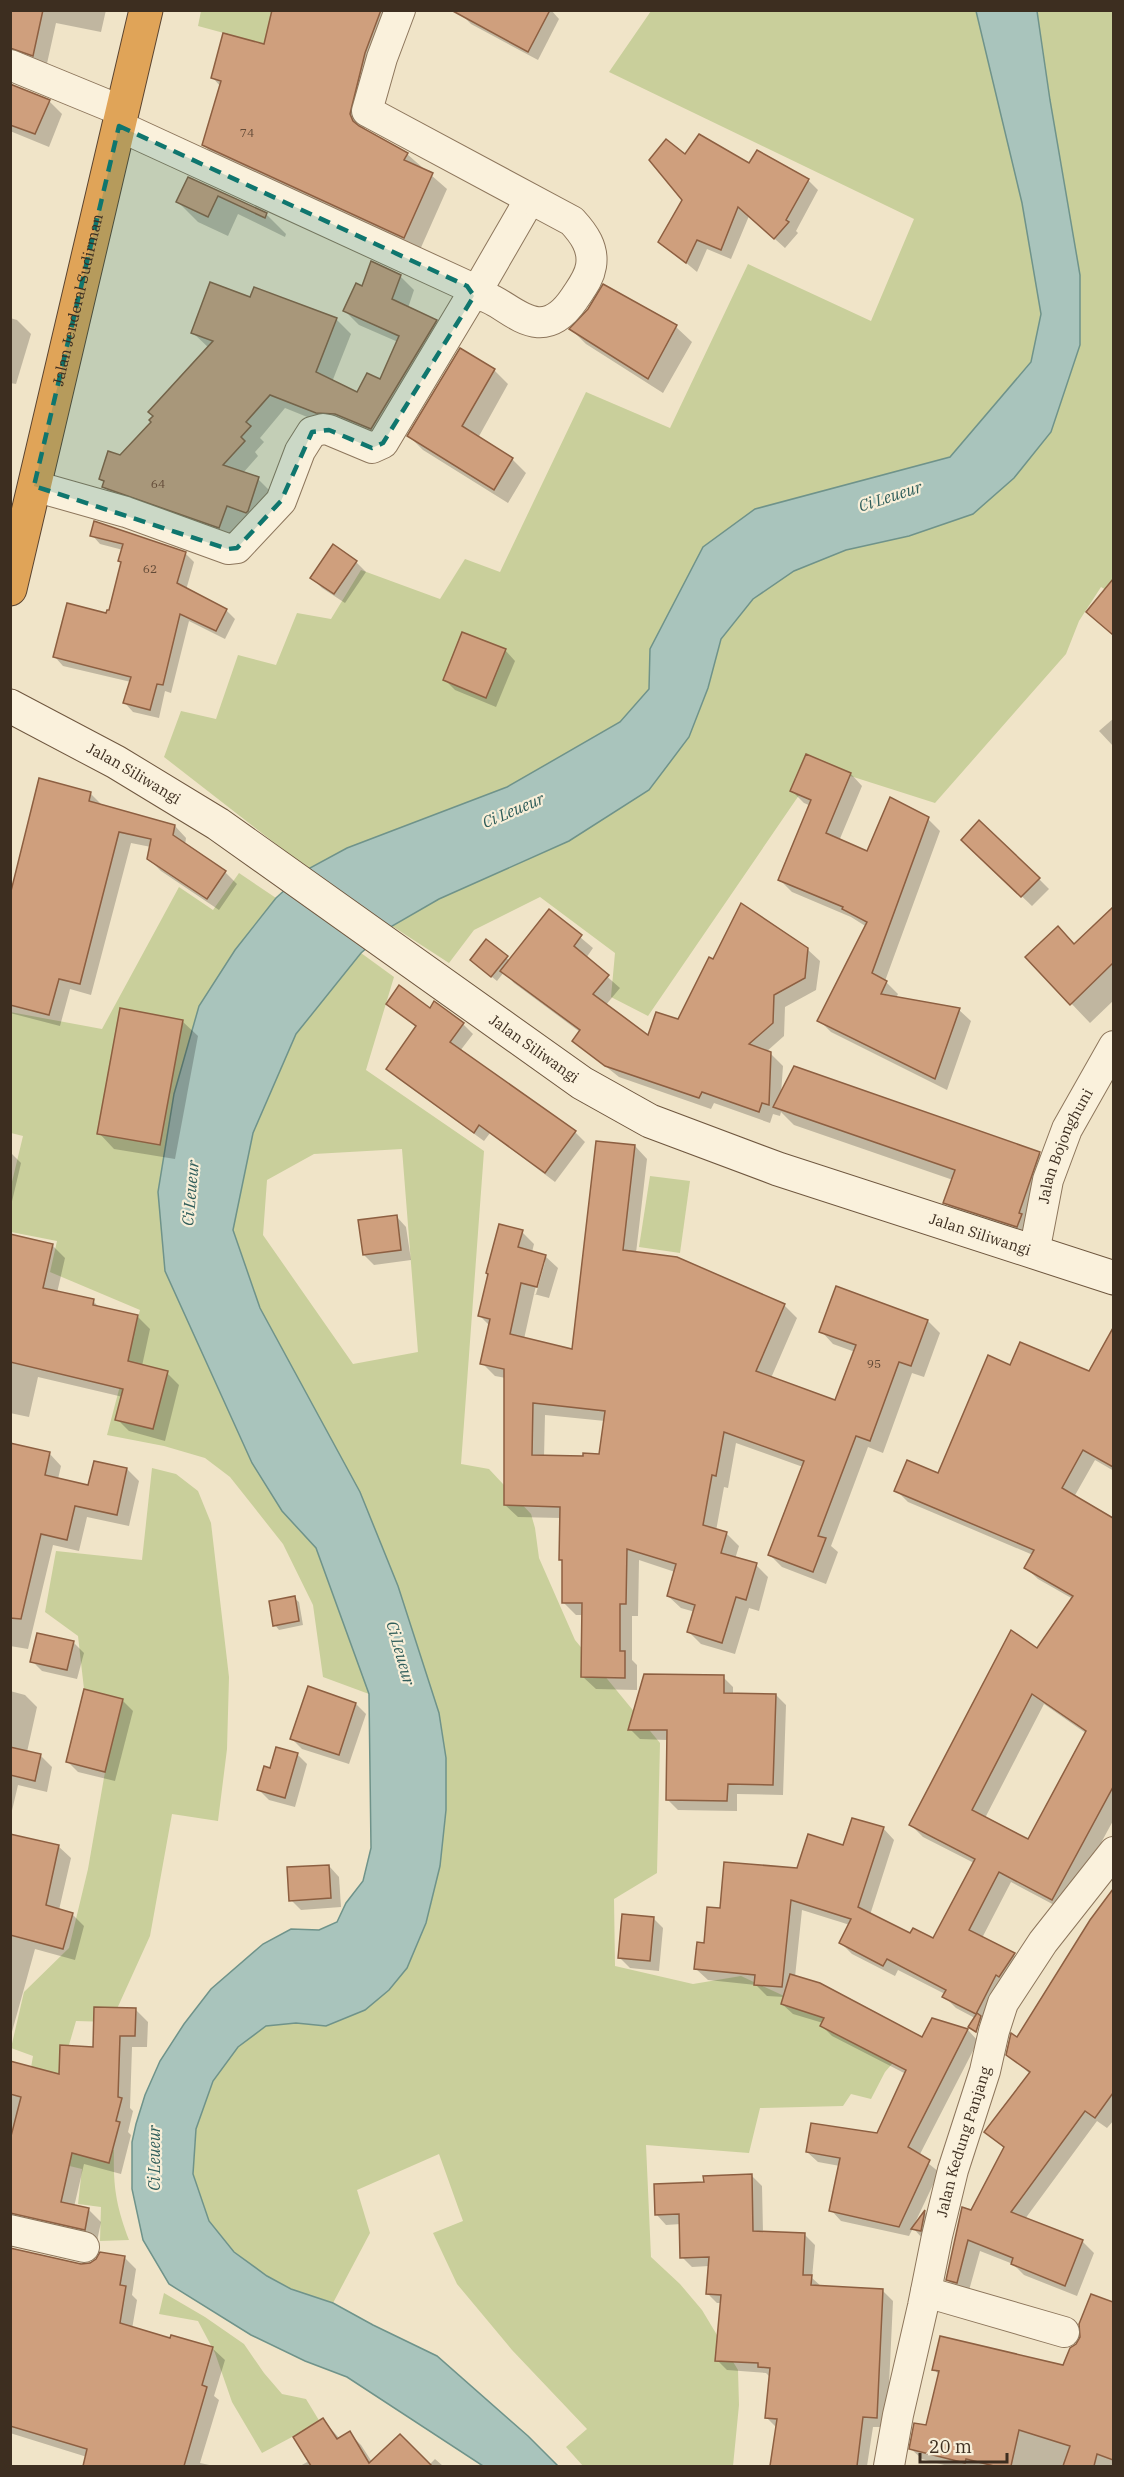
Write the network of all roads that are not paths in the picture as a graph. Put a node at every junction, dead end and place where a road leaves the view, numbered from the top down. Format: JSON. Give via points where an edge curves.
{"nodes":[{"id":1,"x":146,"y":10,"type":"edge"},
{"id":2,"x":400,"y":10,"type":"edge"},
{"id":3,"x":10,"y":65,"type":"edge"},
{"id":4,"x":120,"y":118,"type":"junction"},
{"id":5,"x":530,"y":199,"type":"junction"},
{"id":6,"x":474,"y":296,"type":"junction"},
{"id":7,"x":34,"y":486,"type":"junction"},
{"id":8,"x":10,"y":589,"type":"edge"},
{"id":9,"x":10,"y":706,"type":"edge"},
{"id":10,"x":1113,"y":1046,"type":"edge"},
{"id":11,"x":1034,"y":1253,"type":"junction"},
{"id":12,"x":1113,"y":1278,"type":"edge"},
{"id":13,"x":1113,"y":1852,"type":"edge"},
{"id":14,"x":10,"y":2230,"type":"edge"},
{"id":15,"x":84,"y":2247,"type":"dead end"},
{"id":16,"x":926,"y":2292,"type":"junction"},
{"id":17,"x":1064,"y":2332,"type":"dead end"},
{"id":18,"x":889,"y":2466,"type":"edge"}],
"edges":[{"from":1,"to":4,"type":"highway","name":"Jalan Jenderal Sudirman"},
{"from":2,"to":5,"type":"street","via":[[367,111]]},
{"from":3,"to":4,"type":"street"},
{"from":4,"to":6,"type":"street","via":[[467,286]]},
{"from":4,"to":7,"type":"highway","name":"Jalan Jenderal Sudirman"},
{"from":5,"to":6,"type":"street"},
{"from":5,"to":6,"type":"street","via":[[572,221],[585,234],[591,250],[588,279],[565,312],[545,322],[534,322],[484,297]]},
{"from":6,"to":7,"type":"street","via":[[466,303],[383,443],[372,448],[329,430],[312,432],[300,451],[281,501],[237,548],[228,549],[126,512]]},
{"from":7,"to":8,"type":"highway","name":"Jalan Jenderal Sudirman"},
{"from":9,"to":11,"type":"main road","name":"Jalan Siliwangi","via":[[116,762],[218,824],[582,1083],[650,1121],[778,1169]]},
{"from":10,"to":11,"type":"street","name":"Jalan Bojonghuni","via":[[1067,1129],[1048,1180]]},
{"from":11,"to":12,"type":"main road","name":"Jalan Siliwangi"},
{"from":13,"to":16,"type":"street","name":"Jalan Kedung Panjang","via":[[1043,1942],[1003,2003],[953,2170]]},
{"from":14,"to":15,"type":"street"},
{"from":16,"to":17,"type":"street"},
{"from":16,"to":18,"type":"street","name":"Jalan Kedung Panjang"}]}
